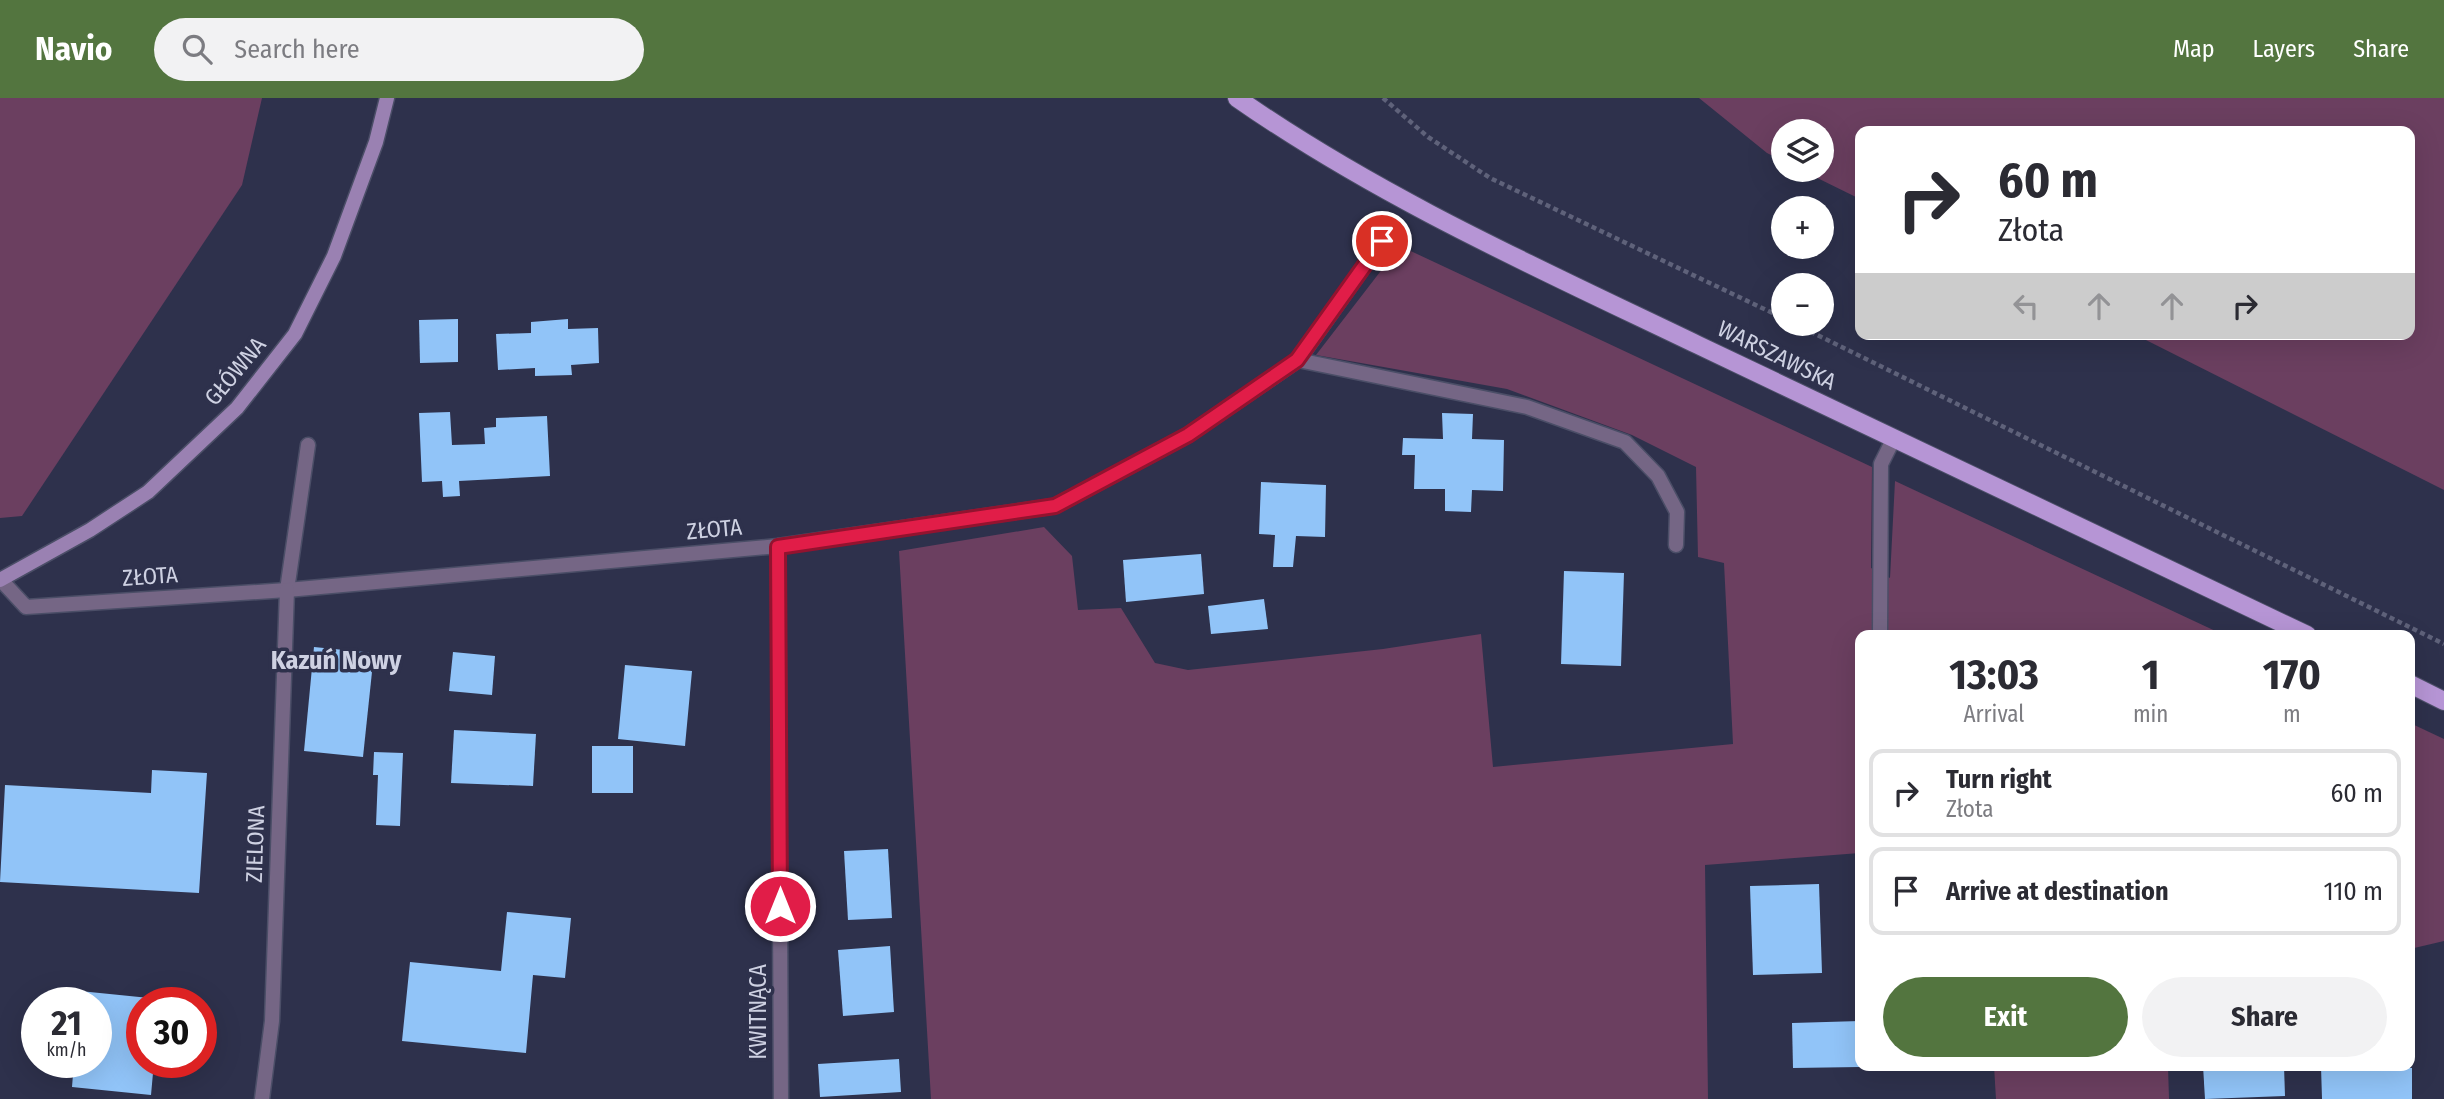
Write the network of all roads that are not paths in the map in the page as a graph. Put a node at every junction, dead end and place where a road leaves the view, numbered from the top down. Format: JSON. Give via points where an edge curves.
{"nodes":[{"id":1,"x":387,"y":98,"type":"edge"},
{"id":2,"x":1237,"y":98,"type":"edge"},
{"id":3,"x":1382,"y":241,"type":"dead end"},
{"id":4,"x":1297,"y":360,"type":"junction"},
{"id":5,"x":1894,"y":438,"type":"junction"},
{"id":6,"x":308,"y":444,"type":"dead end"},
{"id":7,"x":1676,"y":545,"type":"dead end"},
{"id":8,"x":778,"y":547,"type":"junction"},
{"id":9,"x":0,"y":580,"type":"edge"},
{"id":10,"x":287,"y":590,"type":"junction"},
{"id":11,"x":1880,"y":630,"type":"edge"},
{"id":12,"x":2297,"y":630,"type":"edge"},
{"id":13,"x":2415,"y":686,"type":"edge"},
{"id":14,"x":2444,"y":701,"type":"edge"},
{"id":15,"x":262,"y":1099,"type":"edge"},
{"id":16,"x":781,"y":1099,"type":"edge"}],
"edges":[{"from":1,"to":9,"type":"main road","name":"GŁÓWNA","via":[[334,257],[295,334],[237,408],[148,492]]},
{"from":2,"to":5,"type":"main road","name":"WARSZAWSKA","via":[[1400,199]]},
{"from":3,"to":4,"type":"street","name":"ZŁOTA"},
{"from":4,"to":7,"type":"street","via":[[1527,407],[1625,442],[1658,476],[1677,512]]},
{"from":4,"to":8,"type":"street","name":"ZŁOTA","via":[[1188,435],[1055,506]]},
{"from":5,"to":11,"type":"street","via":[[1881,464]]},
{"from":5,"to":12,"type":"main road","name":"WARSZAWSKA"},
{"from":6,"to":10,"type":"street","name":"ZIELONA"},
{"from":8,"to":10,"type":"street","name":"ZŁOTA"},
{"from":8,"to":16,"type":"street","name":"KWITNĄCA"},
{"from":9,"to":10,"type":"street","name":"ZŁOTA","via":[[26,607]]},
{"from":10,"to":15,"type":"street","name":"ZIELONA","via":[[272,1021]]},
{"from":13,"to":14,"type":"main road"}]}
